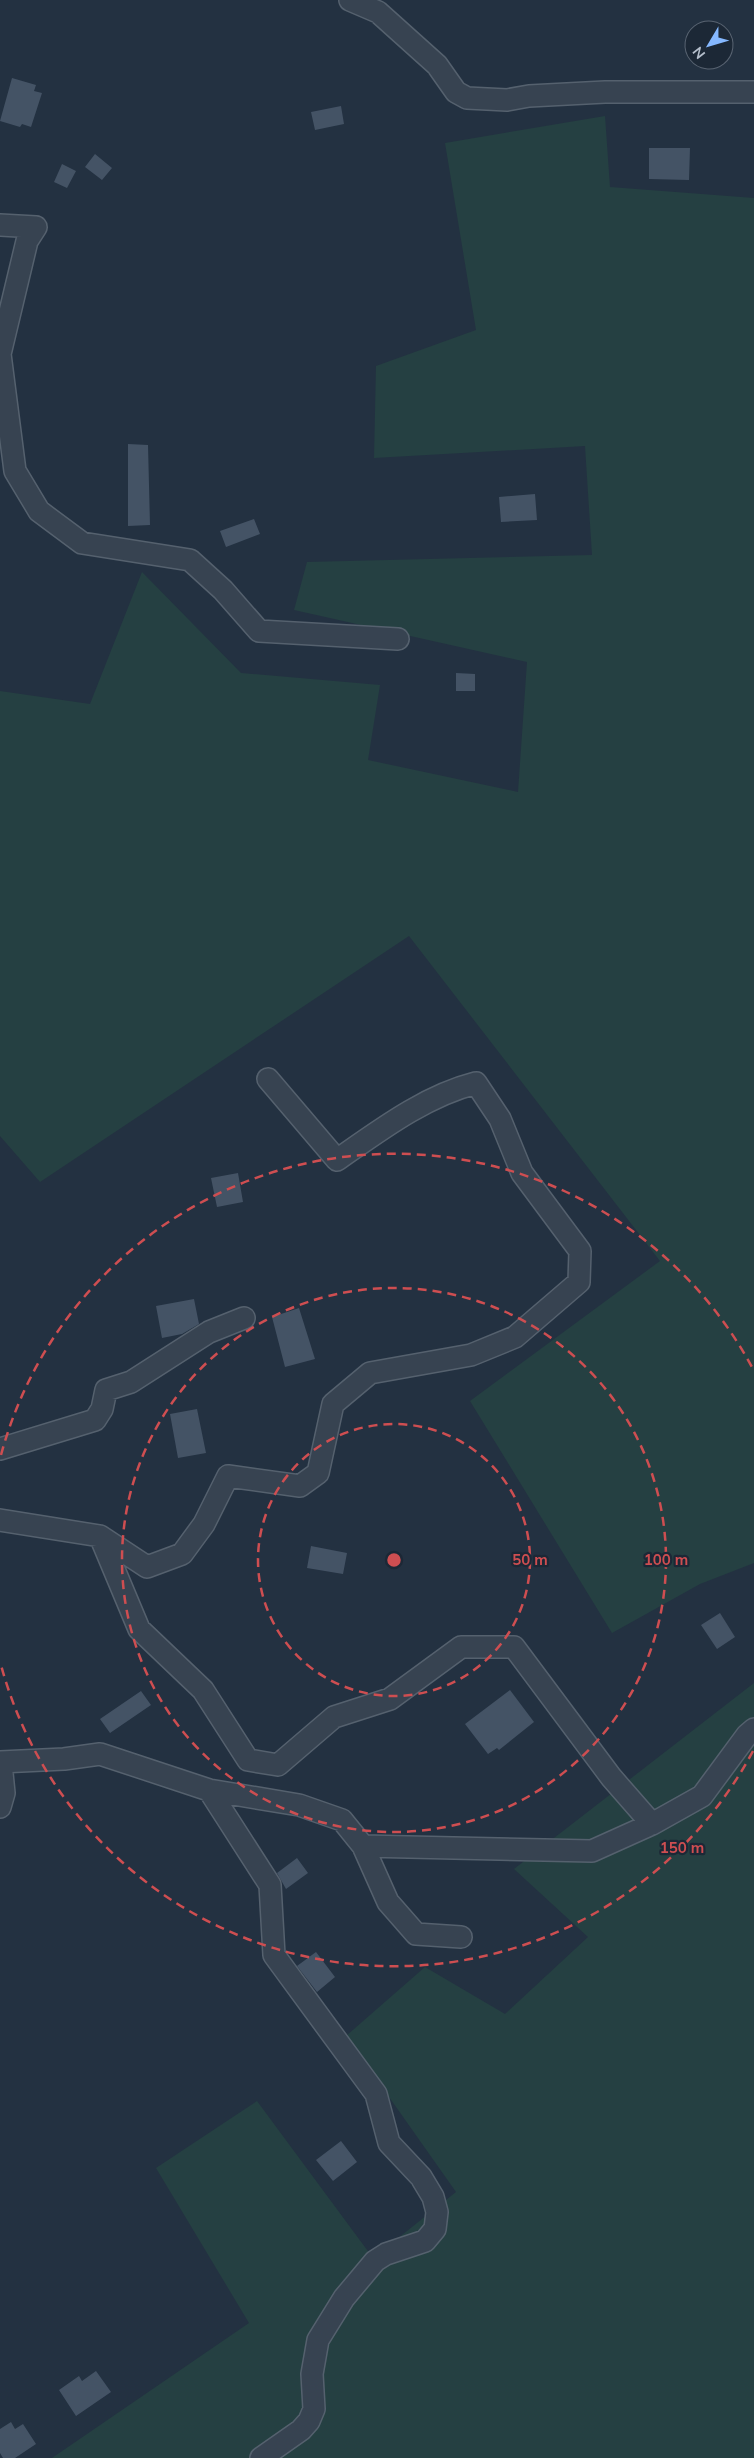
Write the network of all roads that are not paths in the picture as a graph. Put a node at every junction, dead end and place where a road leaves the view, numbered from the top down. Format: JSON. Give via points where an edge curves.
{"nodes":[{"id":1,"x":350,"y":0,"type":"edge"},
{"id":2,"x":754,"y":92,"type":"edge"},
{"id":3,"x":0,"y":225,"type":"edge"},
{"id":4,"x":398,"y":639,"type":"dead end"},
{"id":5,"x":268,"y":1080,"type":"dead end"},
{"id":6,"x":244,"y":1318,"type":"dead end"},
{"id":7,"x":0,"y":1449,"type":"edge"},
{"id":8,"x":0,"y":1520,"type":"edge"},
{"id":9,"x":100,"y":1536,"type":"junction"},
{"id":10,"x":754,"y":1729,"type":"edge"},
{"id":11,"x":0,"y":1763,"type":"edge"},
{"id":12,"x":209,"y":1790,"type":"junction"},
{"id":13,"x":0,"y":1807,"type":"edge"},
{"id":14,"x":652,"y":1824,"type":"junction"},
{"id":15,"x":363,"y":1846,"type":"junction"},
{"id":16,"x":460,"y":1937,"type":"dead end"},
{"id":17,"x":261,"y":2458,"type":"edge"}],
"edges":[{"from":1,"to":2,"type":"street","via":[[378,12],[437,66],[456,92],[467,98],[507,100],[605,92]]},
{"from":3,"to":4,"type":"street","via":[[36,227],[27,241],[0,354],[15,471],[39,511],[82,543],[190,560],[223,590],[259,631]]},
{"from":5,"to":9,"type":"street","via":[[337,1160],[384,1127],[451,1090],[476,1083],[500,1119],[522,1173],[580,1252],[579,1282],[515,1337],[471,1355],[370,1373],[334,1404],[318,1473],[300,1486],[228,1476],[204,1524],[182,1554],[147,1567]]},
{"from":6,"to":7,"type":"street","via":[[209,1332],[131,1382],[106,1390],[102,1409],[95,1420]]},
{"from":8,"to":9,"type":"street"},
{"from":9,"to":14,"type":"street","via":[[139,1628],[202,1690],[248,1760],[278,1764],[334,1718],[390,1699],[461,1647],[514,1646],[611,1777]]},
{"from":10,"to":14,"type":"street","via":[[702,1796]]},
{"from":11,"to":12,"type":"street","via":[[100,1754]]},
{"from":11,"to":13,"type":"street","via":[[4,1793]]},
{"from":12,"to":15,"type":"street","via":[[299,1805],[342,1820]]},
{"from":12,"to":17,"type":"street","via":[[270,1885],[274,1956],[376,2094],[389,2143],[421,2176],[437,2212],[435,2229],[425,2241],[375,2261],[344,2298],[318,2340],[312,2374],[314,2409],[309,2421]]},
{"from":14,"to":15,"type":"street","via":[[592,1851]]},
{"from":15,"to":16,"type":"street","via":[[388,1902],[416,1934]]}]}
